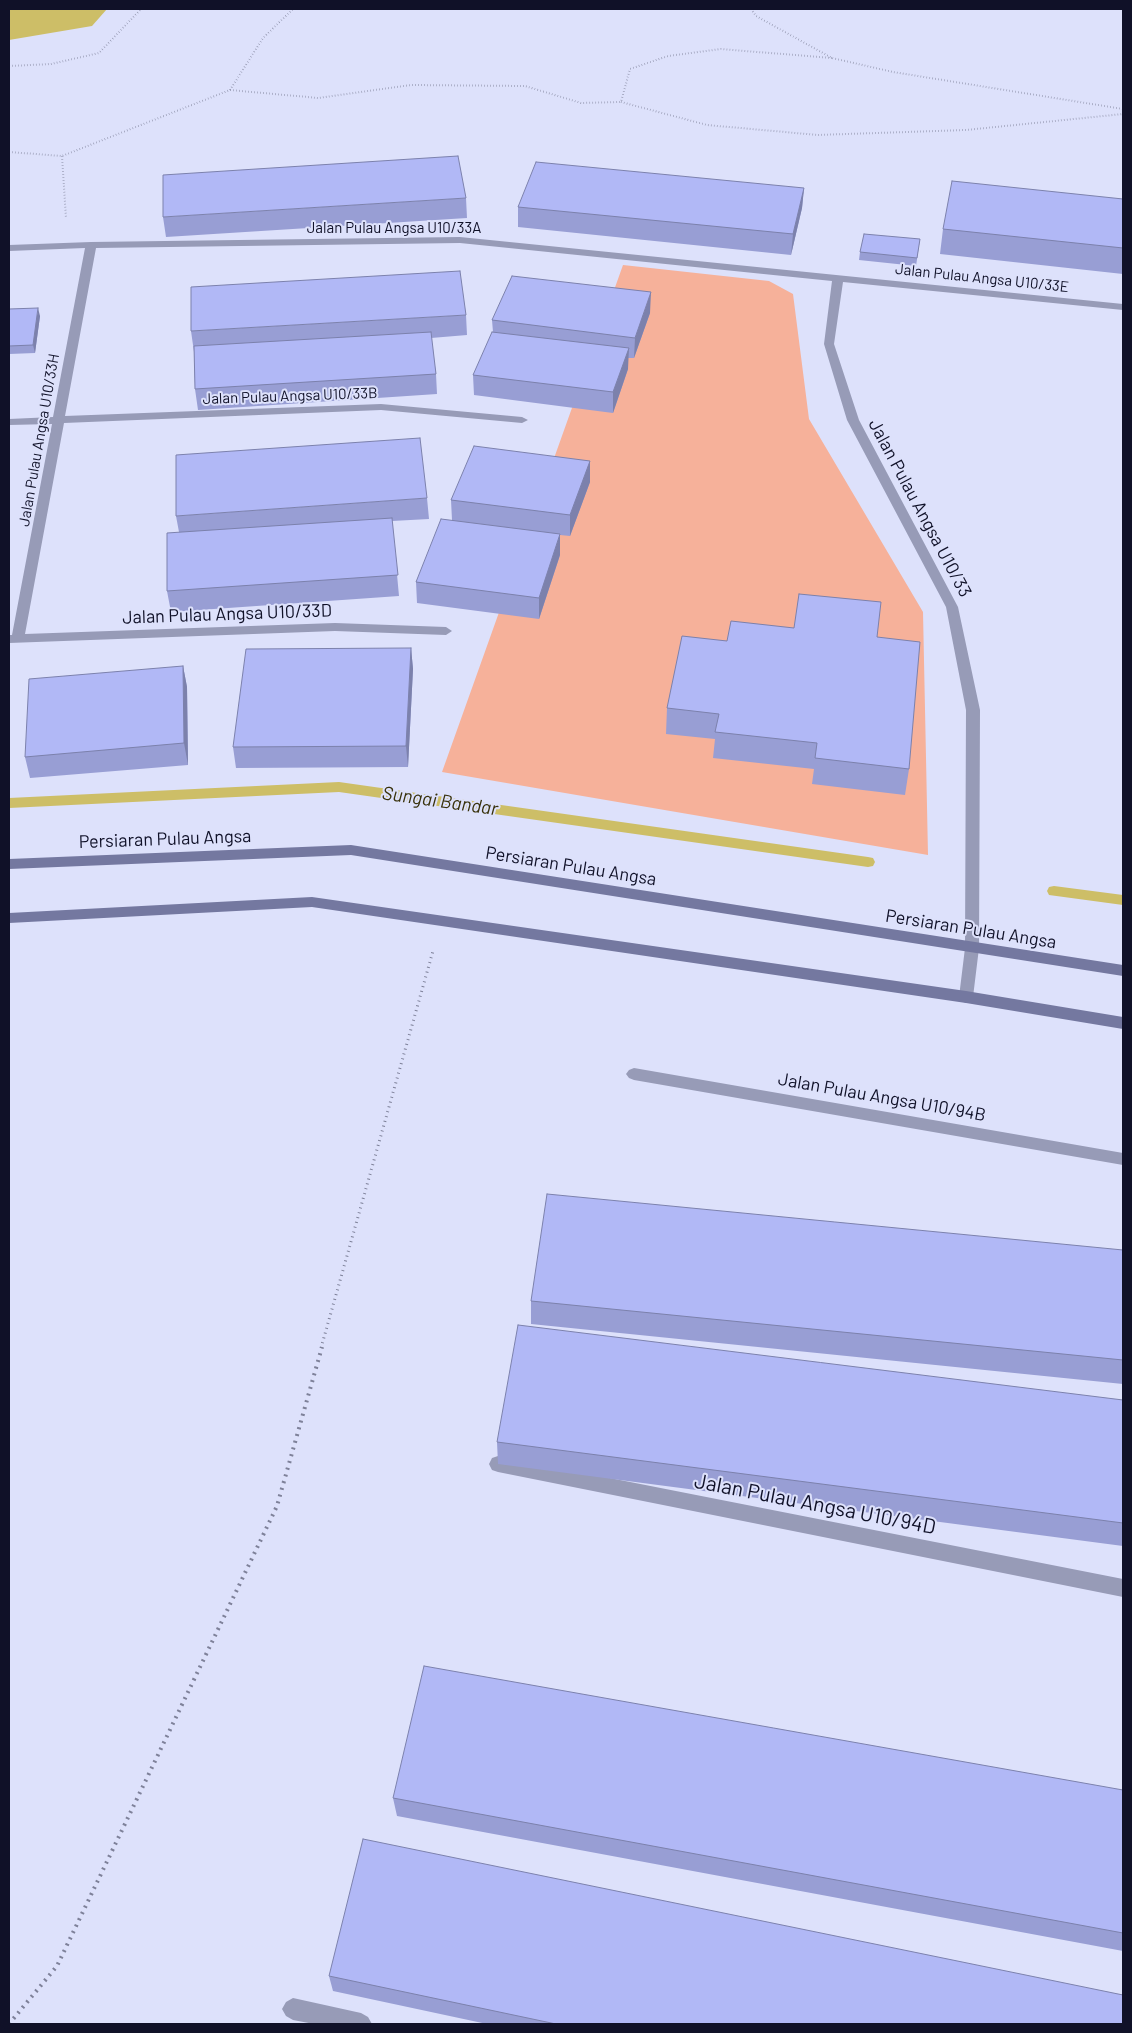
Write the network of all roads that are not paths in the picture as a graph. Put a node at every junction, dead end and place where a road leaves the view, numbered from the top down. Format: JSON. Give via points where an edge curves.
{"nodes":[{"id":1,"x":90,"y":245,"type":"junction"},
{"id":2,"x":9,"y":248,"type":"edge"},
{"id":3,"x":838,"y":278,"type":"junction"},
{"id":4,"x":1123,"y":307,"type":"edge"},
{"id":5,"x":522,"y":420,"type":"dead end"},
{"id":6,"x":58,"y":421,"type":"junction"},
{"id":7,"x":9,"y":422,"type":"edge"},
{"id":8,"x":446,"y":630,"type":"dead end"},
{"id":9,"x":13,"y":639,"type":"edge"},
{"id":10,"x":9,"y":864,"type":"edge"},
{"id":11,"x":9,"y":918,"type":"edge"},
{"id":12,"x":972,"y":948,"type":"junction"},
{"id":13,"x":1123,"y":971,"type":"edge"},
{"id":14,"x":966,"y":997,"type":"junction"},
{"id":15,"x":1123,"y":1023,"type":"edge"},
{"id":16,"x":634,"y":1074,"type":"dead end"},
{"id":17,"x":1123,"y":1159,"type":"edge"},
{"id":18,"x":498,"y":1464,"type":"edge"},
{"id":19,"x":1123,"y":1588,"type":"edge"},
{"id":20,"x":293,"y":2009,"type":"dead end"},
{"id":21,"x":361,"y":2024,"type":"edge"}],
"edges":[{"from":1,"to":2,"type":"street","name":"Jalan Pulau Angsa U10/33A"},
{"from":1,"to":3,"type":"street","name":"Jalan Pulau Angsa U10/33A","via":[[460,240]]},
{"from":1,"to":6,"type":"street","name":"Jalan Pulau Angsa U10/33H"},
{"from":3,"to":4,"type":"street","name":"Jalan Pulau Angsa U10/33E"},
{"from":3,"to":12,"type":"street","name":"Jalan Pulau Angsa U10/33","via":[[829,344],[853,420],[952,607],[971,700]]},
{"from":5,"to":6,"type":"street","name":"Jalan Pulau Angsa U10/33B","via":[[381,407]]},
{"from":6,"to":7,"type":"street","name":"Jalan Pulau Angsa U10/33B"},
{"from":6,"to":9,"type":"street","name":"Jalan Pulau Angsa U10/33H"},
{"from":8,"to":9,"type":"street","name":"Jalan Pulau Angsa U10/33D","via":[[335,627]]},
{"from":10,"to":12,"type":"street","name":"Persiaran Pulau Angsa","via":[[351,850]]},
{"from":11,"to":14,"type":"street","via":[[312,902]]},
{"from":12,"to":13,"type":"street","name":"Persiaran Pulau Angsa"},
{"from":12,"to":14,"type":"street","name":"Jalan Pulau Angsa U10/33"},
{"from":14,"to":15,"type":"street"},
{"from":16,"to":17,"type":"street","name":"Jalan Pulau Angsa U10/94B"},
{"from":18,"to":19,"type":"street","name":"Jalan Pulau Angsa U10/94D"},
{"from":20,"to":21,"type":"street"}]}
